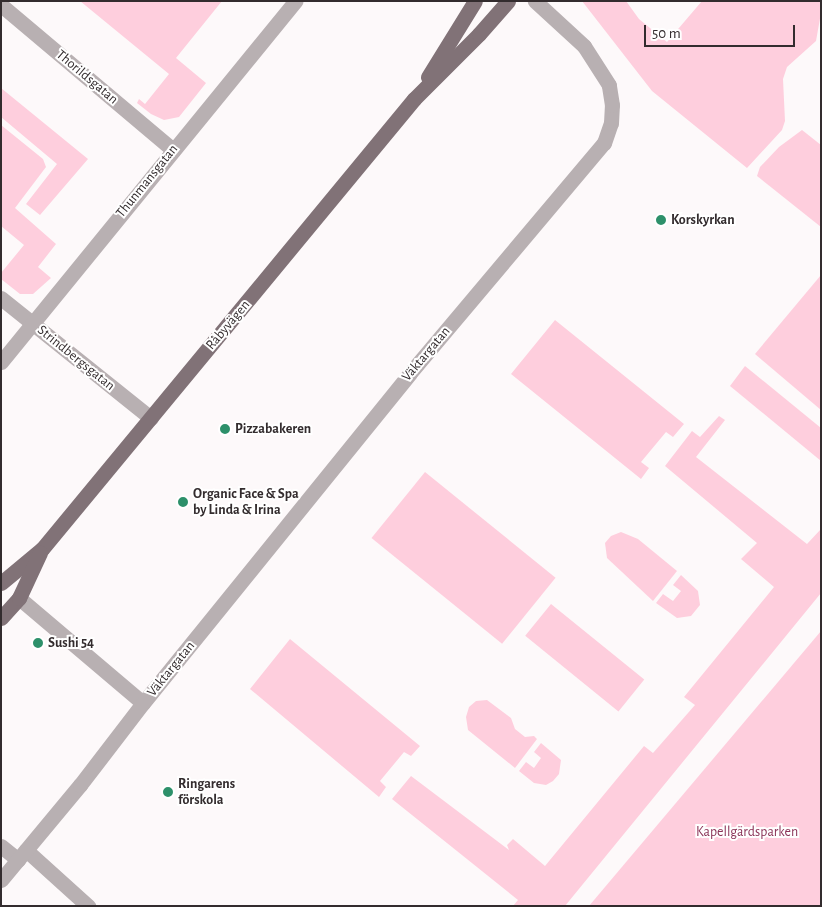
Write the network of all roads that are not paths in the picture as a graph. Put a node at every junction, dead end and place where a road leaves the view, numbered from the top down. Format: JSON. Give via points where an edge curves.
{"nodes":[{"id":1,"x":294,"y":1,"type":"edge"},
{"id":2,"x":475,"y":1,"type":"edge"},
{"id":3,"x":508,"y":1,"type":"edge"},
{"id":4,"x":535,"y":1,"type":"edge"},
{"id":5,"x":1,"y":5,"type":"edge"},
{"id":6,"x":414,"y":99,"type":"junction"},
{"id":7,"x":172,"y":150,"type":"junction"},
{"id":8,"x":1,"y":298,"type":"edge"},
{"id":9,"x":33,"y":323,"type":"junction"},
{"id":10,"x":1,"y":362,"type":"edge"},
{"id":11,"x":151,"y":418,"type":"junction"},
{"id":12,"x":42,"y":549,"type":"junction"},
{"id":13,"x":1,"y":583,"type":"edge"},
{"id":14,"x":19,"y":598,"type":"junction"},
{"id":15,"x":1,"y":618,"type":"edge"},
{"id":16,"x":143,"y":703,"type":"junction"},
{"id":17,"x":1,"y":846,"type":"edge"},
{"id":18,"x":22,"y":855,"type":"junction"},
{"id":19,"x":1,"y":880,"type":"edge"},
{"id":20,"x":88,"y":906,"type":"edge"}],
"edges":[{"from":1,"to":7,"type":"street","name":"Thunmansgatan"},
{"from":2,"to":6,"type":"main road","name":"Råbyvägen"},
{"from":3,"to":6,"type":"main road","name":"Råbyvägen"},
{"from":4,"to":16,"type":"street","name":"Väktargatan","via":[[584,46],[609,85],[611,123],[604,143],[410,373]]},
{"from":5,"to":7,"type":"street","name":"Thorildsgatan"},
{"from":6,"to":11,"type":"main road","name":"Råbyvägen"},
{"from":7,"to":9,"type":"street","name":"Thunmansgatan"},
{"from":8,"to":9,"type":"street","name":"Strindbergsgatan"},
{"from":9,"to":10,"type":"street","name":"Thunmansgatan"},
{"from":9,"to":11,"type":"street","name":"Strindbergsgatan"},
{"from":11,"to":12,"type":"main road","name":"Råbyvägen"},
{"from":12,"to":13,"type":"main road","name":"Råbyvägen"},
{"from":12,"to":14,"type":"main road","name":"Råbyvägen"},
{"from":14,"to":15,"type":"main road","name":"Råbyvägen"},
{"from":14,"to":16,"type":"street","name":"Väktargatan"},
{"from":16,"to":18,"type":"street","name":"Väktargatan"},
{"from":17,"to":18,"type":"street"},
{"from":18,"to":19,"type":"street","name":"Väktargatan"},
{"from":18,"to":20,"type":"street"}]}
